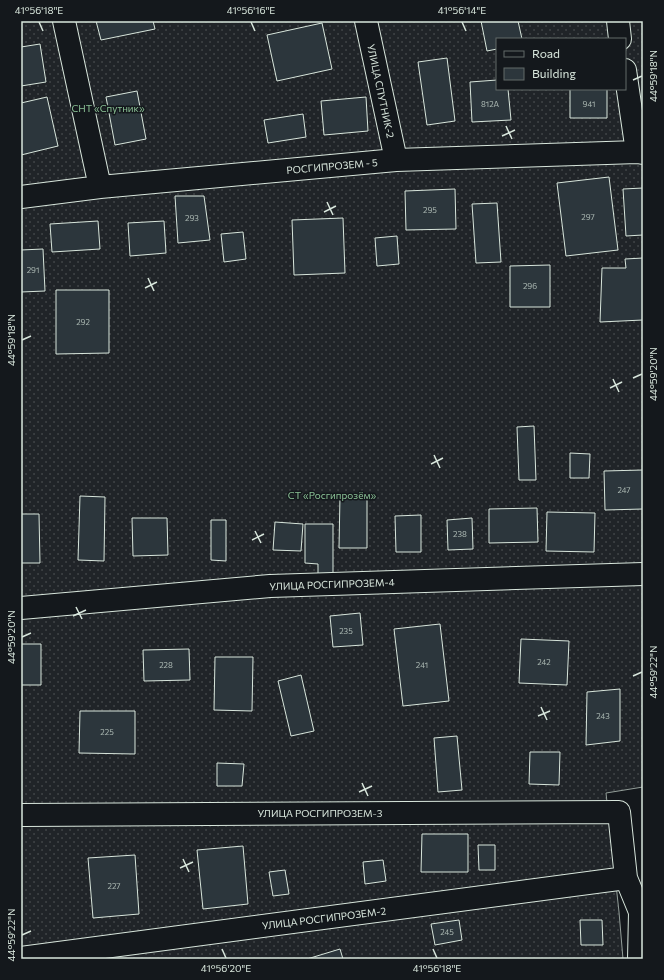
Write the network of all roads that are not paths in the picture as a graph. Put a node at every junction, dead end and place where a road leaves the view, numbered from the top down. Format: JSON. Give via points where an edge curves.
{"nodes":[{"id":1,"x":64,"y":21,"type":"edge"},
{"id":2,"x":366,"y":21,"type":"edge"},
{"id":3,"x":618,"y":21,"type":"edge"},
{"id":4,"x":620,"y":38,"type":"edge"},
{"id":5,"x":626,"y":75,"type":"edge"},
{"id":6,"x":640,"y":152,"type":"edge"},
{"id":7,"x":396,"y":160,"type":"junction"},
{"id":8,"x":100,"y":187,"type":"junction"},
{"id":9,"x":21,"y":197,"type":"edge"},
{"id":10,"x":643,"y":574,"type":"edge"},
{"id":11,"x":21,"y":608,"type":"edge"},
{"id":12,"x":21,"y":815,"type":"edge"},
{"id":13,"x":626,"y":878,"type":"junction"},
{"id":14,"x":21,"y":958,"type":"edge"},
{"id":15,"x":639,"y":959,"type":"edge"}],
"edges":[{"from":1,"to":8,"type":"street"},
{"from":2,"to":7,"type":"street","name":"УЛИЦА СПУТНИК-2"},
{"from":3,"to":4,"type":"street"},
{"from":5,"to":6,"type":"street"},
{"from":6,"to":7,"type":"street","name":"РОСГИПРОЗЕМ - 5"},
{"from":7,"to":8,"type":"street","name":"РОСГИПРОЗЕМ - 5"},
{"from":8,"to":9,"type":"street","name":"РОСГИПРОЗЕМ - 5"},
{"from":10,"to":11,"type":"street","name":"УЛИЦА РОСГИПРОЗЕМ-4","via":[[270,586]]},
{"from":12,"to":13,"type":"street","name":"УЛИЦА РОСГИПРОЗЕМ-3","via":[[619,812]]},
{"from":13,"to":14,"type":"street","name":"УЛИЦА РОСГИПРОЗЕМ-2"},
{"from":13,"to":15,"type":"street","via":[[640,912]]}]}
